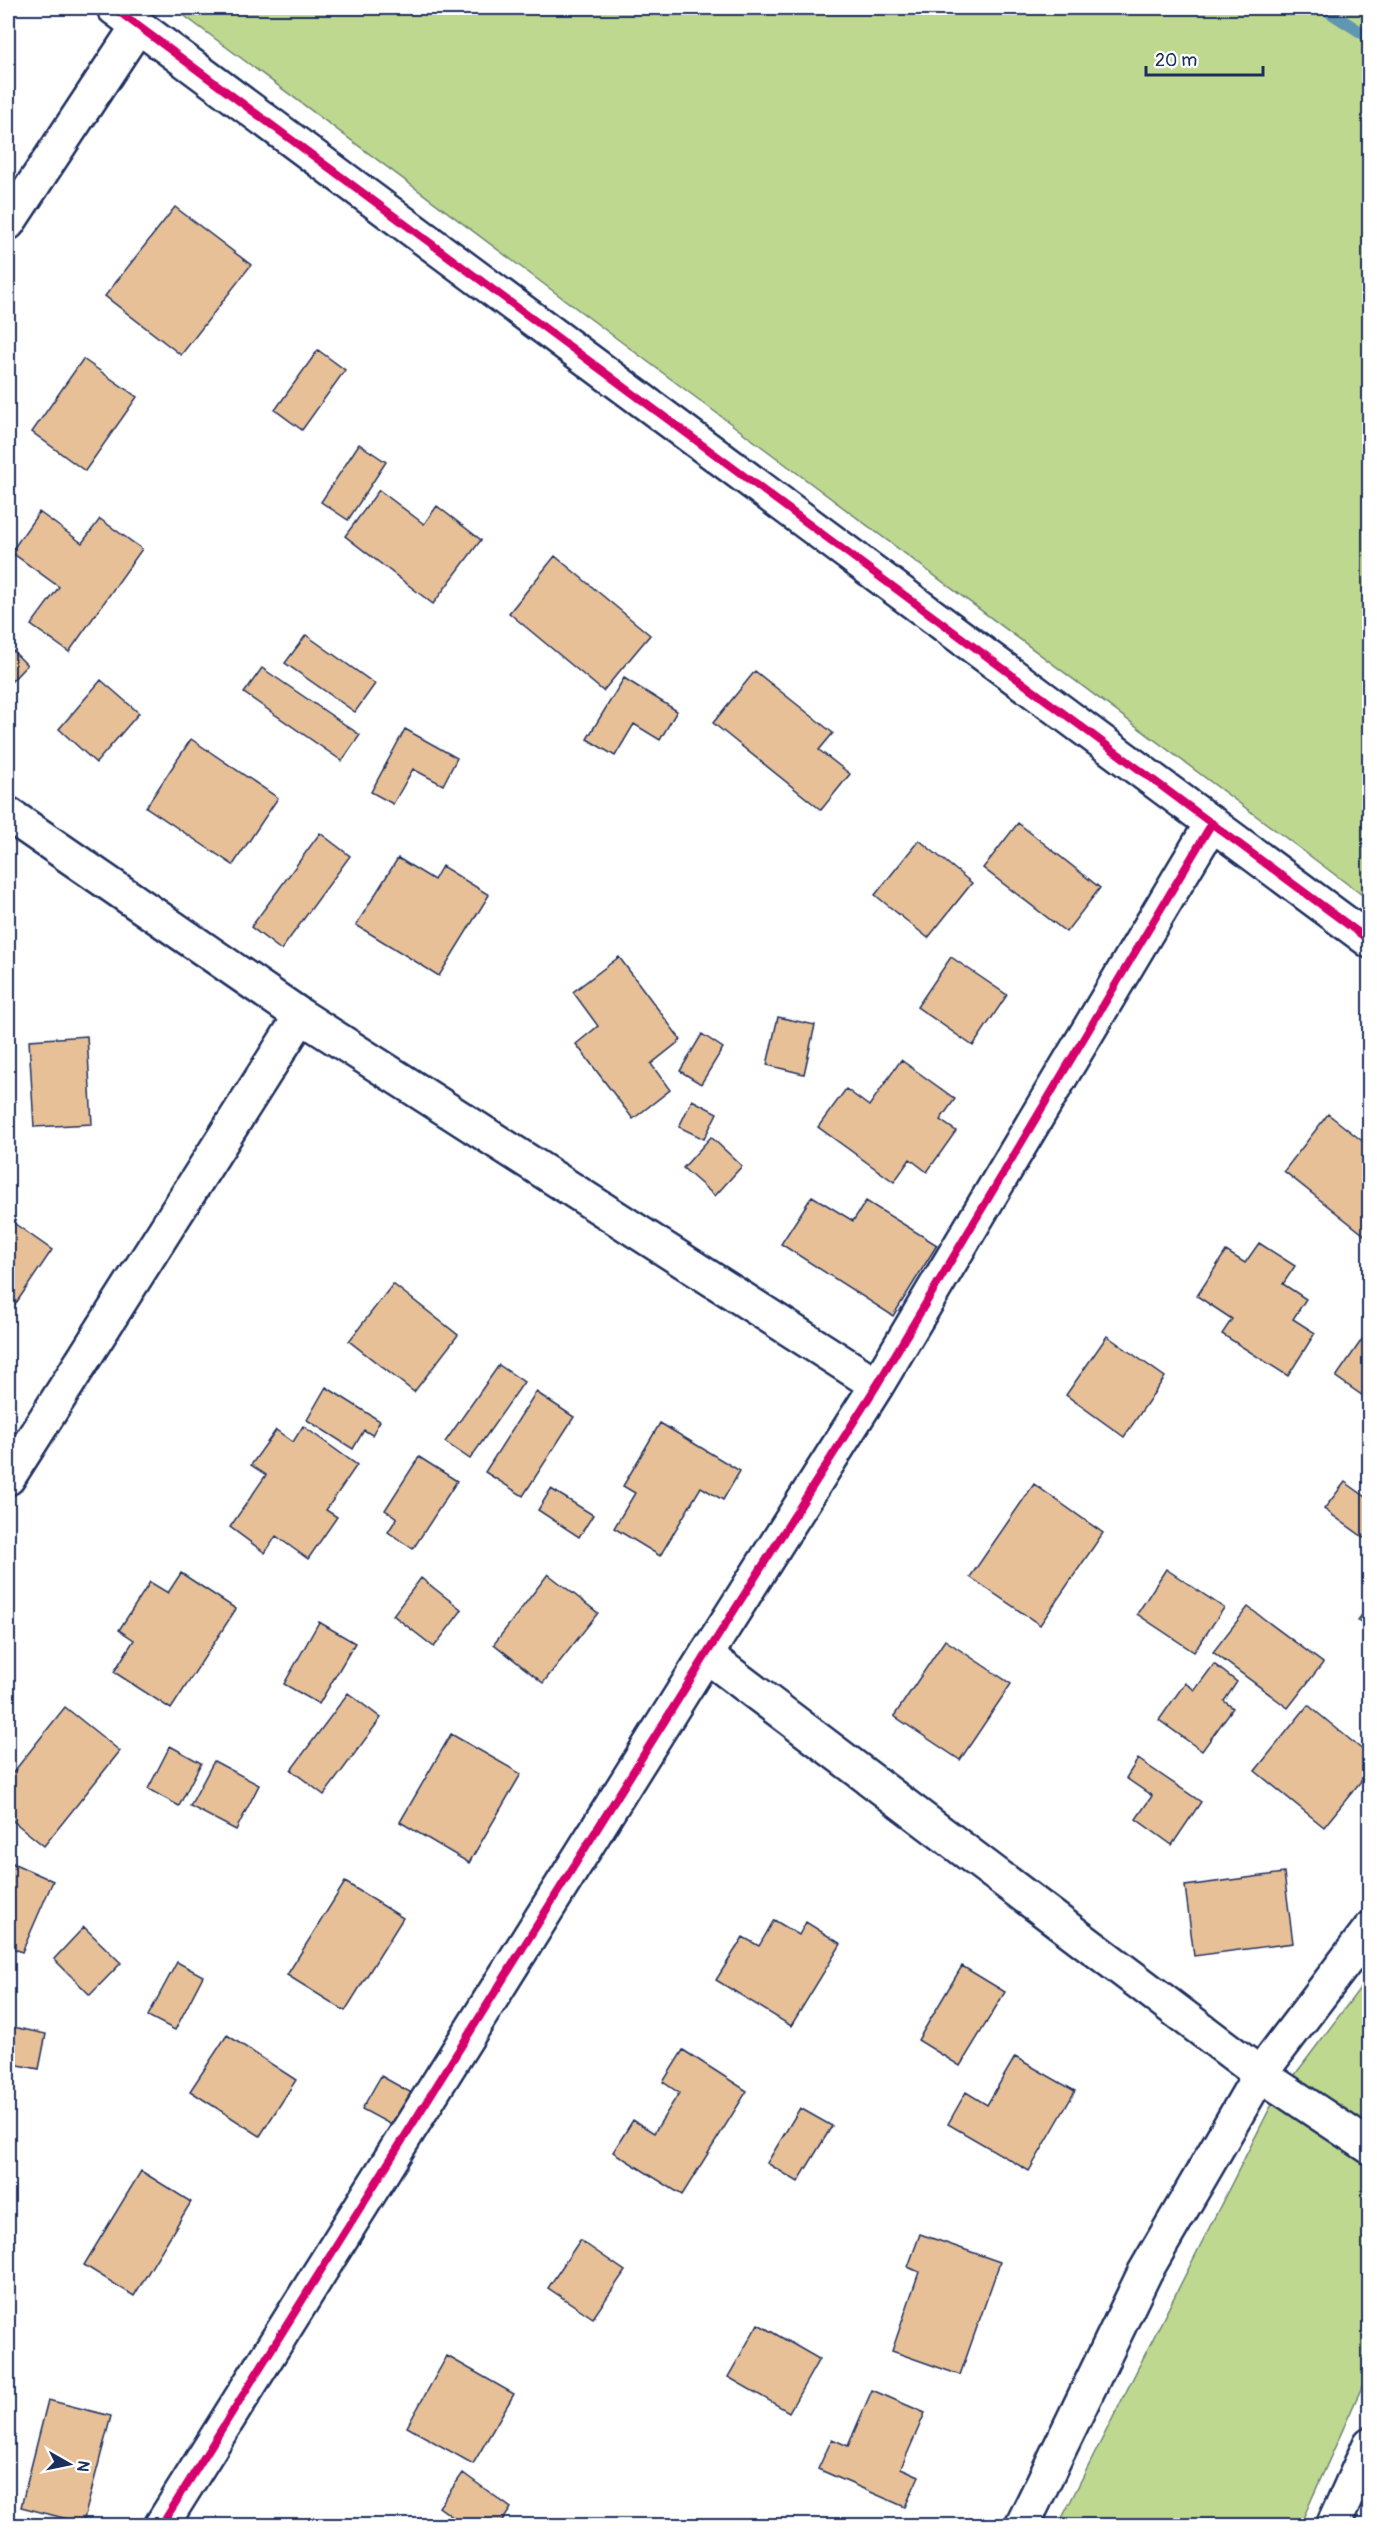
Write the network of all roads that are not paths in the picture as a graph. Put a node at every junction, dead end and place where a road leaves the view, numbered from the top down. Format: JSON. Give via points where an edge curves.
{"nodes":[{"id":1,"x":126,"y":17,"type":"edge"},
{"id":2,"x":8,"y":223,"type":"edge"},
{"id":3,"x":8,"y":814,"type":"edge"},
{"id":4,"x":1212,"y":823,"type":"junction"},
{"id":5,"x":1370,"y":941,"type":"edge"},
{"id":6,"x":301,"y":1016,"type":"junction"},
{"id":7,"x":877,"y":1385,"type":"junction"},
{"id":8,"x":8,"y":1478,"type":"edge"},
{"id":9,"x":706,"y":1655,"type":"junction"},
{"id":10,"x":1370,"y":1929,"type":"edge"},
{"id":11,"x":1260,"y":2074,"type":"junction"},
{"id":12,"x":1370,"y":2147,"type":"edge"},
{"id":13,"x":1370,"y":2444,"type":"edge"},
{"id":14,"x":161,"y":2526,"type":"edge"},
{"id":15,"x":1022,"y":2526,"type":"edge"},
{"id":16,"x":1333,"y":2526,"type":"edge"}],
"edges":[{"from":1,"to":2,"type":"street"},
{"from":1,"to":4,"type":"street"},
{"from":3,"to":6,"type":"street"},
{"from":4,"to":5,"type":"street"},
{"from":4,"to":7,"type":"street"},
{"from":6,"to":7,"type":"street"},
{"from":6,"to":8,"type":"street"},
{"from":7,"to":9,"type":"street"},
{"from":9,"to":11,"type":"street"},
{"from":9,"to":14,"type":"street"},
{"from":10,"to":11,"type":"street"},
{"from":11,"to":12,"type":"street"},
{"from":11,"to":15,"type":"street","via":[[1145,2272]]},
{"from":13,"to":16,"type":"street"}]}
